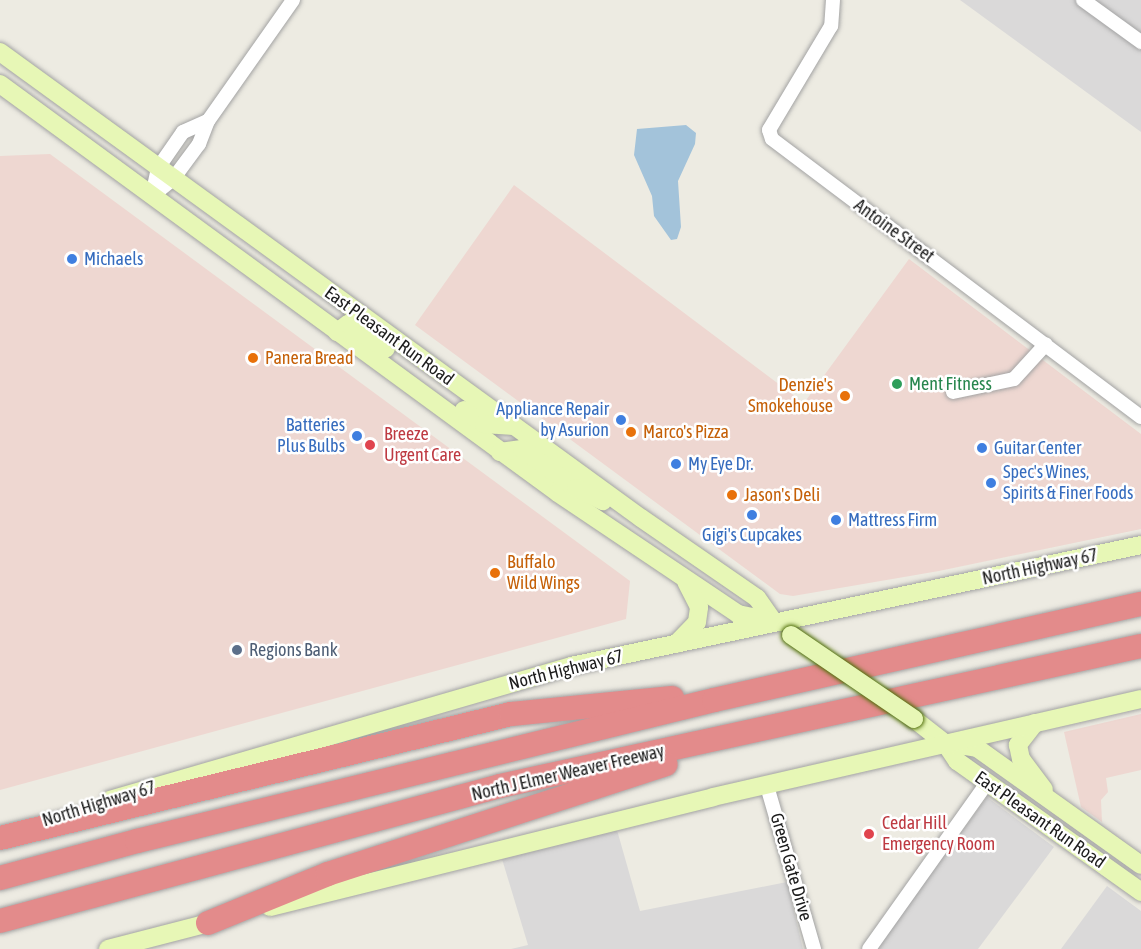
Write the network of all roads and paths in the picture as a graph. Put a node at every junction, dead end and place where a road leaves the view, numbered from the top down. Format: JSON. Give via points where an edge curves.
{"nodes":[{"id":1,"x":293,"y":0,"type":"edge"},
{"id":2,"x":833,"y":0,"type":"edge"},
{"id":3,"x":1083,"y":0,"type":"edge"},
{"id":4,"x":1141,"y":42,"type":"edge"},
{"id":5,"x":0,"y":52,"type":"edge"},
{"id":6,"x":0,"y":84,"type":"edge"},
{"id":7,"x":208,"y":121,"type":"junction"},
{"id":8,"x":158,"y":168,"type":"junction"},
{"id":9,"x":173,"y":179,"type":"junction"},
{"id":10,"x":152,"y":196,"type":"junction"},
{"id":11,"x":337,"y":332,"type":"junction"},
{"id":12,"x":1046,"y":344,"type":"junction"},
{"id":13,"x":381,"y":364,"type":"junction"},
{"id":14,"x":434,"y":368,"type":"junction"},
{"id":15,"x":953,"y":392,"type":"dead end"},
{"id":16,"x":1141,"y":417,"type":"edge"},
{"id":17,"x":514,"y":426,"type":"junction"},
{"id":18,"x":500,"y":452,"type":"junction"},
{"id":19,"x":641,"y":518,"type":"junction"},
{"id":20,"x":1141,"y":545,"type":"edge"},
{"id":21,"x":681,"y":576,"type":"junction"},
{"id":22,"x":1141,"y":604,"type":"edge"},
{"id":23,"x":774,"y":622,"type":"junction"},
{"id":24,"x":676,"y":644,"type":"junction"},
{"id":25,"x":1141,"y":646,"type":"edge"},
{"id":26,"x":773,"y":686,"type":"junction"},
{"id":27,"x":1141,"y":699,"type":"edge"},
{"id":28,"x":811,"y":718,"type":"junction"},
{"id":29,"x":1035,"y":723,"type":"junction"},
{"id":30,"x":945,"y":743,"type":"junction"},
{"id":31,"x":987,"y":783,"type":"junction"},
{"id":32,"x":767,"y":786,"type":"junction"},
{"id":33,"x":1056,"y":805,"type":"junction"},
{"id":34,"x":0,"y":833,"type":"edge"},
{"id":35,"x":0,"y":838,"type":"edge"},
{"id":36,"x":1141,"y":865,"type":"edge"},
{"id":37,"x":0,"y":879,"type":"edge"},
{"id":38,"x":1141,"y":892,"type":"edge"},
{"id":39,"x":0,"y":921,"type":"edge"},
{"id":40,"x":208,"y":923,"type":"junction"},
{"id":41,"x":108,"y":949,"type":"edge"},
{"id":42,"x":814,"y":949,"type":"edge"},
{"id":43,"x":869,"y":949,"type":"edge"}],
"edges":[{"from":1,"to":7,"type":"street"},
{"from":2,"to":12,"type":"street","name":"Antoine Street","via":[[831,26],[769,130],[772,139]]},
{"from":3,"to":4,"type":"street"},
{"from":5,"to":8,"type":"main road","name":"East Pleasant Run Road"},
{"from":6,"to":10,"type":"main road","name":"East Pleasant Run Road"},
{"from":7,"to":8,"type":"street","via":[[183,132]]},
{"from":7,"to":9,"type":"street","via":[[200,144]]},
{"from":8,"to":9,"type":"main road","name":"East Pleasant Run Road"},
{"from":8,"to":10,"type":"street"},
{"from":9,"to":10,"type":"street"},
{"from":9,"to":14,"type":"main road","name":"East Pleasant Run Road"},
{"from":10,"to":11,"type":"main road","name":"East Pleasant Run Road"},
{"from":11,"to":13,"type":"main road","name":"East Pleasant Run Road"},
{"from":11,"to":14,"type":"main road","via":[[348,324],[400,359]]},
{"from":12,"to":15,"type":"street","via":[[1014,379]]},
{"from":12,"to":16,"type":"street","name":"Antoine Street"},
{"from":13,"to":17,"type":"main road","via":[[446,397],[484,424]]},
{"from":13,"to":18,"type":"main road","name":"East Pleasant Run Road"},
{"from":14,"to":17,"type":"main road","name":"East Pleasant Run Road"},
{"from":17,"to":19,"type":"main road","name":"East Pleasant Run Road"},
{"from":18,"to":19,"type":"main road","via":[[522,449],[576,488]]},
{"from":18,"to":21,"type":"main road","name":"East Pleasant Run Road"},
{"from":19,"to":23,"type":"main road","name":"East Pleasant Run Road","via":[[757,598]]},
{"from":20,"to":23,"type":"main road","name":"North Highway 67"},
{"from":21,"to":23,"type":"main road","name":"East Pleasant Run Road","via":[[738,614]]},
{"from":21,"to":24,"type":"main road","via":[[695,594],[699,607],[697,622]]},
{"from":22,"to":26,"type":"highway","name":"North J Elmer Weaver Freeway"},
{"from":23,"to":24,"type":"main road","name":"North Highway 67"},
{"from":23,"to":30,"type":"main road","name":"East Pleasant Run Road","bridge":true},
{"from":24,"to":34,"type":"main road","name":"North Highway 67","via":[[571,666]]},
{"from":25,"to":28,"type":"highway","name":"North J Elmer Weaver Freeway"},
{"from":26,"to":35,"type":"highway","via":[[511,714]]},
{"from":26,"to":37,"type":"highway","name":"North J Elmer Weaver Freeway","via":[[137,841]]},
{"from":27,"to":29,"type":"main road"},
{"from":28,"to":39,"type":"highway","name":"North J Elmer Weaver Freeway","via":[[500,786]]},
{"from":28,"to":40,"type":"highway","via":[[328,874]]},
{"from":29,"to":30,"type":"main road"},
{"from":29,"to":33,"type":"main road","via":[[1018,745],[1021,759]]},
{"from":30,"to":31,"type":"main road","name":"East Pleasant Run Road","via":[[957,761]]},
{"from":30,"to":32,"type":"main road"},
{"from":30,"to":33,"type":"main road","name":"East Pleasant Run Road","via":[[976,748]]},
{"from":31,"to":38,"type":"main road","name":"East Pleasant Run Road"},
{"from":31,"to":43,"type":"street"},
{"from":32,"to":40,"type":"main road"},
{"from":32,"to":42,"type":"street","name":"Green Gate Drive"},
{"from":33,"to":36,"type":"main road","name":"East Pleasant Run Road"},
{"from":40,"to":41,"type":"main road"}]}
